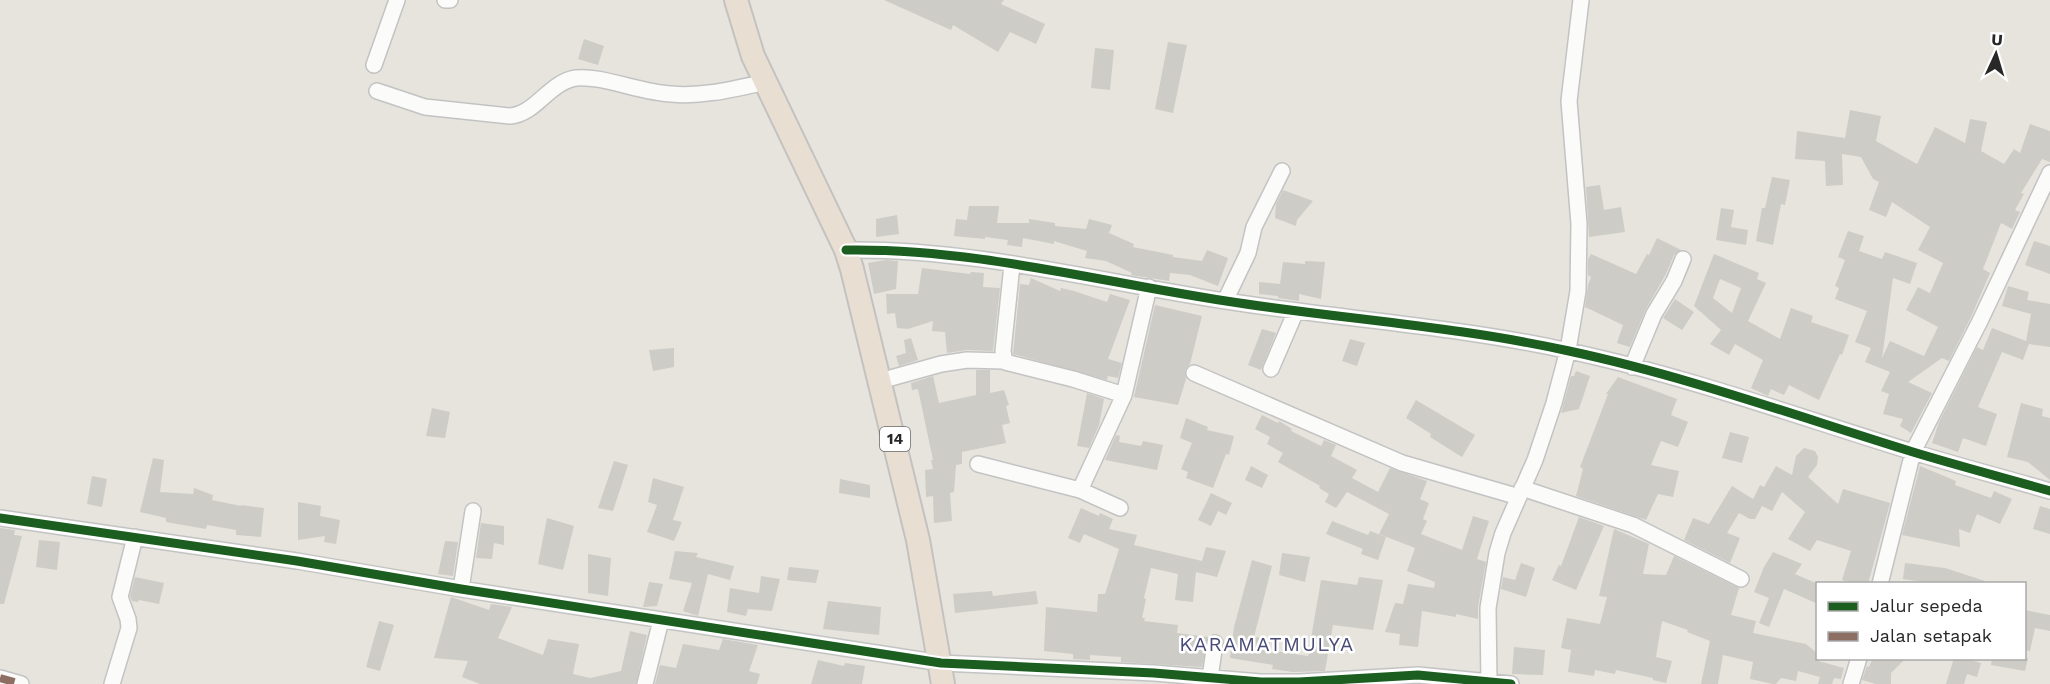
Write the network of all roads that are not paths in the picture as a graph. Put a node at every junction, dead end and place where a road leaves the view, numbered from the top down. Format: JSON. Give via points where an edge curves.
{"nodes":[{"id":1,"x":397,"y":0,"type":"edge"},
{"id":2,"x":445,"y":0,"type":"edge"},
{"id":3,"x":450,"y":0,"type":"edge"},
{"id":4,"x":736,"y":0,"type":"edge"},
{"id":5,"x":1581,"y":0,"type":"edge"},
{"id":6,"x":374,"y":65,"type":"dead end"},
{"id":7,"x":766,"y":82,"type":"junction"},
{"id":8,"x":377,"y":91,"type":"dead end"},
{"id":9,"x":1282,"y":171,"type":"dead end"},
{"id":10,"x":2050,"y":173,"type":"edge"},
{"id":11,"x":846,"y":250,"type":"junction"},
{"id":12,"x":1683,"y":259,"type":"dead end"},
{"id":13,"x":1012,"y":265,"type":"junction"},
{"id":14,"x":1149,"y":287,"type":"junction"},
{"id":15,"x":1225,"y":301,"type":"junction"},
{"id":16,"x":1296,"y":311,"type":"junction"},
{"id":17,"x":1568,"y":350,"type":"junction"},
{"id":18,"x":1004,"y":361,"type":"junction"},
{"id":19,"x":1632,"y":367,"type":"junction"},
{"id":20,"x":1271,"y":369,"type":"dead end"},
{"id":21,"x":1194,"y":373,"type":"dead end"},
{"id":22,"x":880,"y":381,"type":"junction"},
{"id":23,"x":1124,"y":395,"type":"junction"},
{"id":24,"x":1913,"y":452,"type":"junction"},
{"id":25,"x":978,"y":464,"type":"dead end"},
{"id":26,"x":1080,"y":490,"type":"junction"},
{"id":27,"x":2050,"y":491,"type":"edge"},
{"id":28,"x":1521,"y":493,"type":"junction"},
{"id":29,"x":1120,"y":508,"type":"dead end"},
{"id":30,"x":473,"y":511,"type":"dead end"},
{"id":31,"x":0,"y":518,"type":"edge"},
{"id":32,"x":135,"y":537,"type":"junction"},
{"id":33,"x":1742,"y":579,"type":"dead end"},
{"id":34,"x":1880,"y":582,"type":"edge"},
{"id":35,"x":461,"y":589,"type":"junction"},
{"id":36,"x":661,"y":620,"type":"junction"},
{"id":37,"x":1215,"y":643,"type":"dead end"},
{"id":38,"x":1858,"y":660,"type":"edge"},
{"id":39,"x":942,"y":674,"type":"edge"},
{"id":40,"x":0,"y":678,"type":"edge"},
{"id":41,"x":1200,"y":680,"type":"edge"},
{"id":42,"x":1489,"y":683,"type":"edge"},
{"id":43,"x":21,"y":684,"type":"edge"},
{"id":44,"x":112,"y":684,"type":"edge"},
{"id":45,"x":645,"y":684,"type":"edge"},
{"id":46,"x":1511,"y":684,"type":"edge"},
{"id":47,"x":1851,"y":684,"type":"edge"}],
"edges":[{"from":1,"to":6,"type":"street"},
{"from":2,"to":3,"type":"street"},
{"from":4,"to":7,"type":"highway","number":"14","via":[[753,56]]},
{"from":5,"to":17,"type":"street","via":[[1569,101],[1580,253]]},
{"from":7,"to":8,"type":"street","via":[[715,93],[671,94],[576,78],[553,88],[523,114],[510,116],[425,107]]},
{"from":7,"to":11,"type":"highway","number":"14"},
{"from":9,"to":15,"type":"street"},
{"from":10,"to":24,"type":"street"},
{"from":11,"to":13,"type":"street","via":[[933,254]]},
{"from":11,"to":22,"type":"highway","number":"14"},
{"from":12,"to":19,"type":"street"},
{"from":13,"to":14,"type":"street"},
{"from":13,"to":18,"type":"street"},
{"from":14,"to":15,"type":"street"},
{"from":14,"to":23,"type":"street"},
{"from":15,"to":16,"type":"street"},
{"from":16,"to":17,"type":"street"},
{"from":16,"to":20,"type":"street"},
{"from":17,"to":19,"type":"street"},
{"from":17,"to":28,"type":"street","via":[[1554,403]]},
{"from":18,"to":22,"type":"street","via":[[941,364]]},
{"from":18,"to":23,"type":"street"},
{"from":19,"to":24,"type":"street"},
{"from":21,"to":28,"type":"street","via":[[1402,463]]},
{"from":22,"to":39,"type":"highway","number":"14","via":[[918,540]]},
{"from":23,"to":26,"type":"street"},
{"from":24,"to":27,"type":"street"},
{"from":24,"to":34,"type":"street"},
{"from":25,"to":26,"type":"street"},
{"from":26,"to":29,"type":"street"},
{"from":28,"to":33,"type":"street","via":[[1633,525]]},
{"from":28,"to":42,"type":"street","via":[[1503,533],[1491,582]]},
{"from":30,"to":35,"type":"street"},
{"from":31,"to":32,"type":"street"},
{"from":32,"to":35,"type":"street"},
{"from":32,"to":44,"type":"street","via":[[120,597],[129,628]]},
{"from":35,"to":36,"type":"street"},
{"from":36,"to":39,"type":"street"},
{"from":36,"to":45,"type":"street"},
{"from":37,"to":41,"type":"street"},
{"from":38,"to":47,"type":"street"},
{"from":39,"to":41,"type":"street","via":[[1154,673]]},
{"from":40,"to":43,"type":"street"},
{"from":41,"to":42,"type":"street","via":[[1299,682],[1418,675]]},
{"from":42,"to":46,"type":"street"}]}
